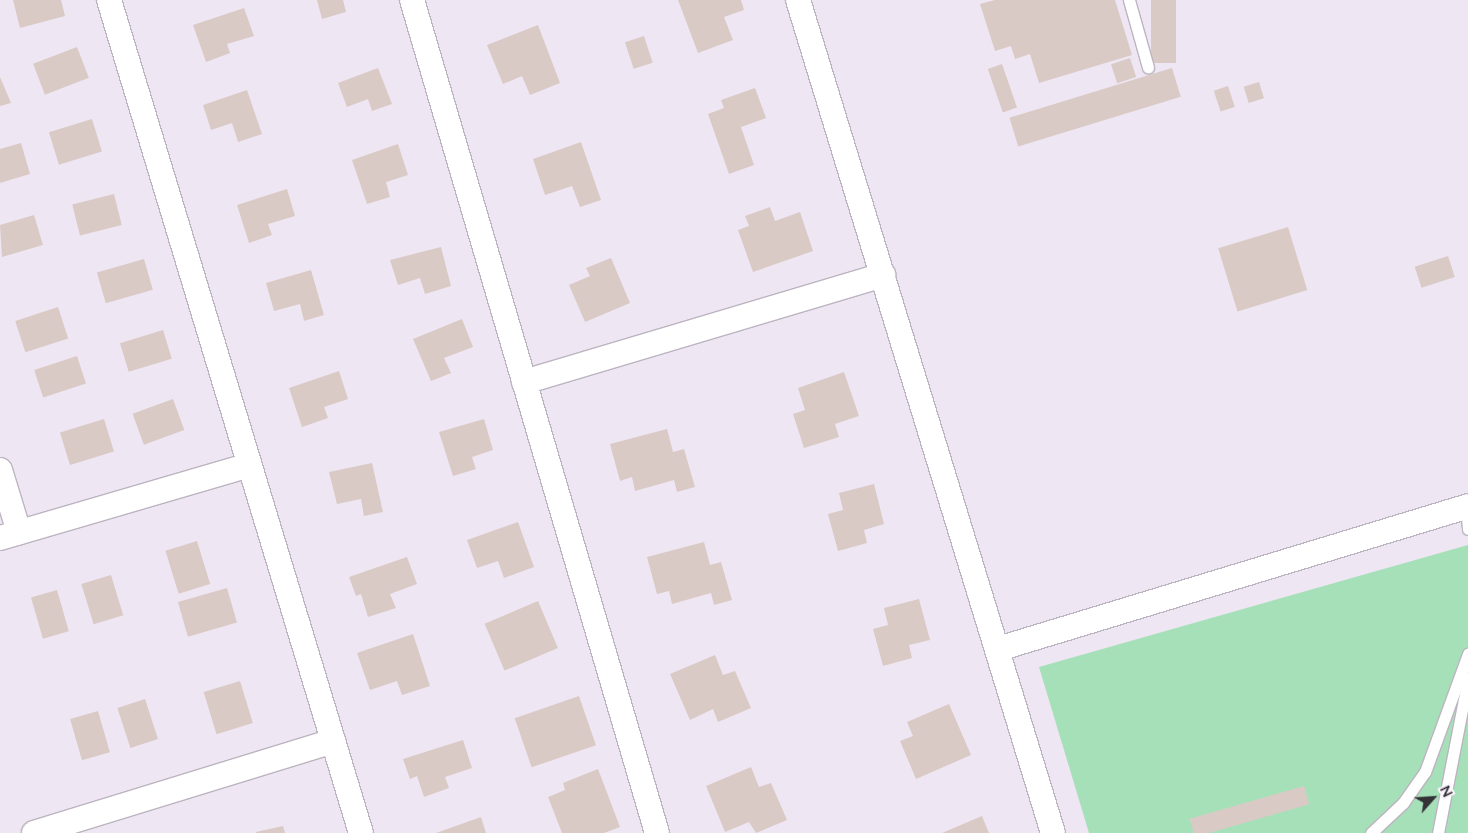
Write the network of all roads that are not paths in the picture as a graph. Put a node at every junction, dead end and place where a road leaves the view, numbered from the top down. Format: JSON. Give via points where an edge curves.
{"nodes":[{"id":1,"x":109,"y":0,"type":"edge"},
{"id":2,"x":412,"y":0,"type":"edge"},
{"id":3,"x":798,"y":0,"type":"edge"},
{"id":4,"x":1129,"y":0,"type":"edge"},
{"id":5,"x":1148,"y":67,"type":"dead end"},
{"id":6,"x":883,"y":275,"type":"junction"},
{"id":7,"x":524,"y":382,"type":"junction"},
{"id":8,"x":250,"y":465,"type":"junction"},
{"id":9,"x":0,"y":470,"type":"edge"},
{"id":10,"x":1467,"y":514,"type":"edge"},
{"id":11,"x":9,"y":535,"type":"edge"},
{"id":12,"x":998,"y":649,"type":"junction"},
{"id":13,"x":1468,"y":654,"type":"edge"},
{"id":14,"x":1468,"y":678,"type":"edge"},
{"id":15,"x":333,"y":742,"type":"junction"},
{"id":16,"x":34,"y":833,"type":"edge"},
{"id":17,"x":361,"y":833,"type":"edge"},
{"id":18,"x":657,"y":833,"type":"edge"},
{"id":19,"x":1053,"y":833,"type":"edge"},
{"id":20,"x":1371,"y":833,"type":"edge"},
{"id":21,"x":1438,"y":833,"type":"edge"}],
"edges":[{"from":1,"to":8,"type":"street"},
{"from":2,"to":7,"type":"street"},
{"from":3,"to":6,"type":"street"},
{"from":4,"to":5,"type":"lane"},
{"from":6,"to":7,"type":"street"},
{"from":6,"to":12,"type":"street"},
{"from":7,"to":18,"type":"street"},
{"from":8,"to":11,"type":"street"},
{"from":8,"to":15,"type":"street"},
{"from":9,"to":11,"type":"street"},
{"from":10,"to":12,"type":"street"},
{"from":12,"to":19,"type":"street"},
{"from":13,"to":20,"type":"lane","via":[[1425,772],[1403,803]]},
{"from":14,"to":21,"type":"lane"},
{"from":15,"to":16,"type":"street"},
{"from":15,"to":17,"type":"street"}]}
